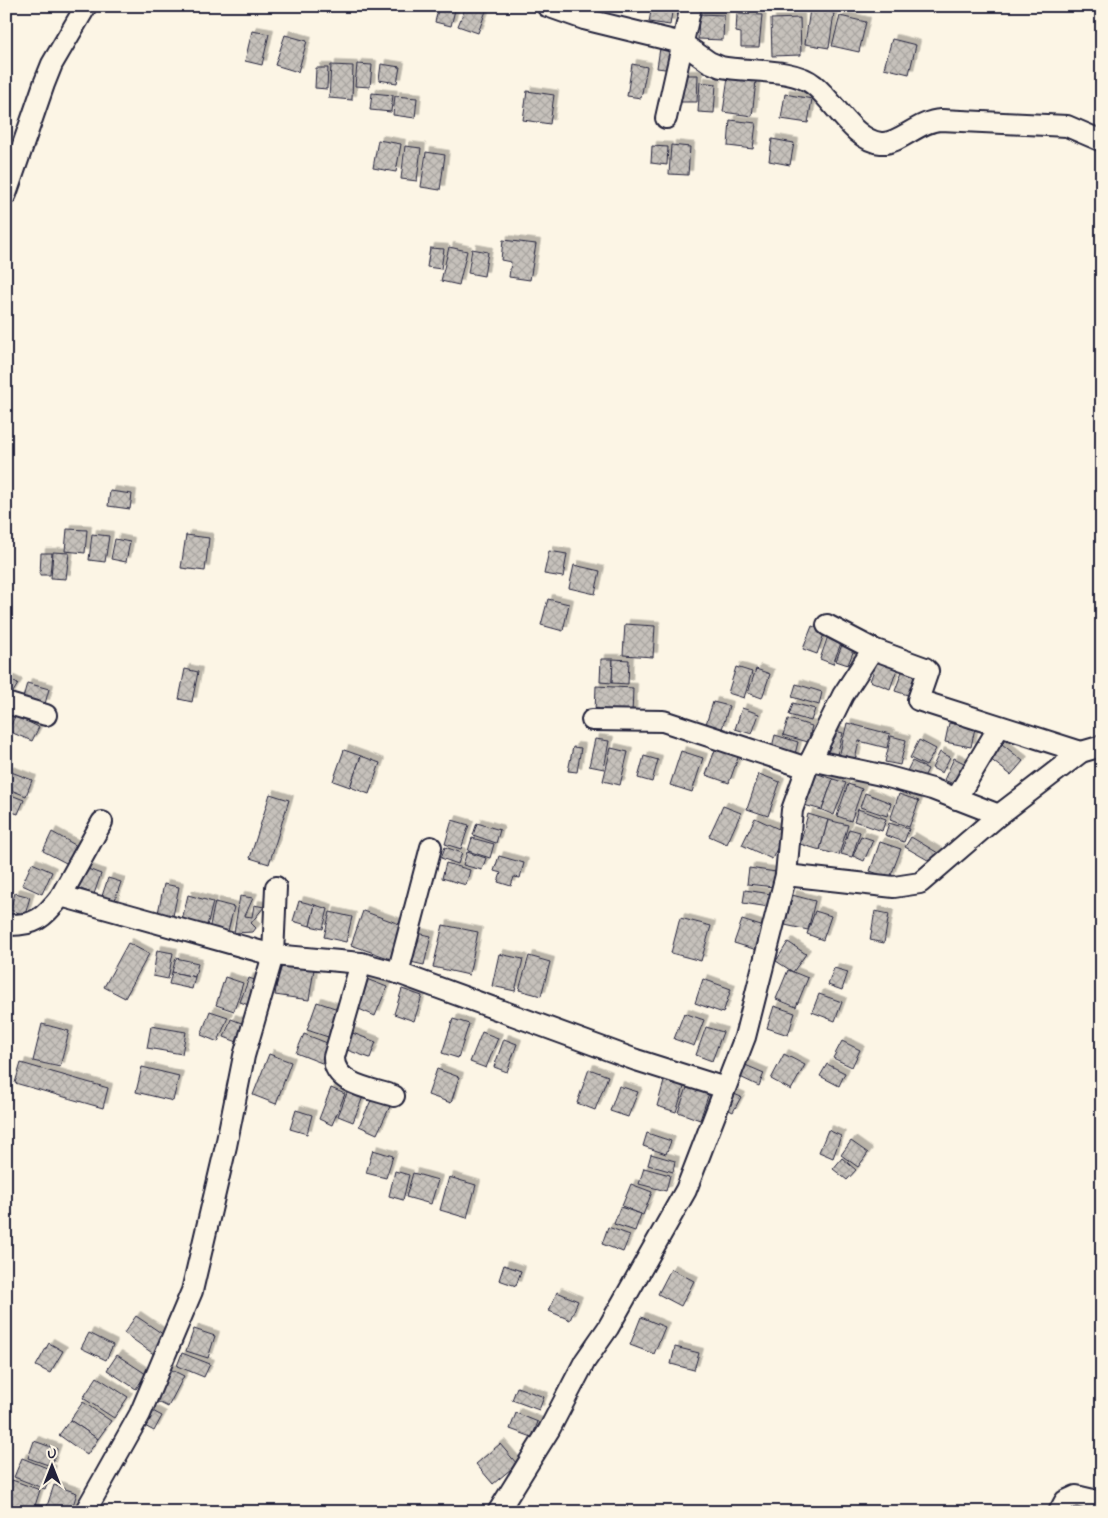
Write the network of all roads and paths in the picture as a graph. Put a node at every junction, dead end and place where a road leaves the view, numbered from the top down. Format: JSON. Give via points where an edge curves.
{"nodes":[{"id":1,"x":86,"y":6,"type":"edge"},
{"id":2,"x":547,"y":6,"type":"edge"},
{"id":3,"x":691,"y":6,"type":"edge"},
{"id":4,"x":682,"y":43,"type":"junction"},
{"id":5,"x":666,"y":118,"type":"dead end"},
{"id":6,"x":1102,"y":141,"type":"edge"},
{"id":7,"x":6,"y":194,"type":"edge"},
{"id":8,"x":827,"y":625,"type":"dead end"},
{"id":9,"x":873,"y":649,"type":"junction"},
{"id":10,"x":6,"y":704,"type":"edge"},
{"id":11,"x":46,"y":714,"type":"dead end"},
{"id":12,"x":592,"y":720,"type":"dead end"},
{"id":13,"x":999,"y":727,"type":"junction"},
{"id":14,"x":1102,"y":746,"type":"edge"},
{"id":15,"x":1081,"y":752,"type":"junction"},
{"id":16,"x":809,"y":764,"type":"junction"},
{"id":17,"x":956,"y":799,"type":"junction"},
{"id":18,"x":999,"y":815,"type":"junction"},
{"id":19,"x":102,"y":822,"type":"dead end"},
{"id":20,"x":431,"y":847,"type":"dead end"},
{"id":21,"x":786,"y":875,"type":"junction"},
{"id":22,"x":276,"y":887,"type":"dead end"},
{"id":23,"x":61,"y":896,"type":"junction"},
{"id":24,"x":6,"y":925,"type":"edge"},
{"id":25,"x":273,"y":954,"type":"junction"},
{"id":26,"x":361,"y":963,"type":"junction"},
{"id":27,"x":398,"y":973,"type":"junction"},
{"id":28,"x":725,"y":1088,"type":"junction"},
{"id":29,"x":394,"y":1096,"type":"dead end"},
{"id":30,"x":1102,"y":1502,"type":"edge"},
{"id":31,"x":85,"y":1512,"type":"edge"},
{"id":32,"x":498,"y":1512,"type":"edge"},
{"id":33,"x":1059,"y":1512,"type":"edge"}],
"edges":[{"from":1,"to":7,"type":"street","via":[[52,64]]},
{"from":2,"to":4,"type":"street","via":[[584,19]]},
{"from":3,"to":4,"type":"street"},
{"from":4,"to":5,"type":"street"},
{"from":4,"to":6,"type":"street","via":[[721,67],[795,76],[811,83],[860,135],[874,142],[890,142],[923,124],[941,120],[1067,126]]},
{"from":8,"to":9,"type":"street"},
{"from":9,"to":13,"type":"street","via":[[928,671],[918,700]]},
{"from":9,"to":16,"type":"street","via":[[843,695]]},
{"from":10,"to":11,"type":"street"},
{"from":12,"to":16,"type":"street","via":[[663,721]]},
{"from":13,"to":15,"type":"street"},
{"from":13,"to":17,"type":"street"},
{"from":14,"to":15,"type":"street"},
{"from":15,"to":18,"type":"street"},
{"from":16,"to":17,"type":"street","via":[[881,775]]},
{"from":16,"to":21,"type":"street","via":[[792,810]]},
{"from":17,"to":18,"type":"street"},
{"from":18,"to":21,"type":"street","via":[[920,882],[907,886]]},
{"from":19,"to":23,"type":"street"},
{"from":20,"to":27,"type":"street"},
{"from":21,"to":28,"type":"street","via":[[745,1037]]},
{"from":22,"to":25,"type":"street"},
{"from":23,"to":24,"type":"street","via":[[42,919]]},
{"from":23,"to":25,"type":"street"},
{"from":25,"to":26,"type":"street"},
{"from":25,"to":31,"type":"street","via":[[244,1056],[192,1291],[140,1414]]},
{"from":26,"to":27,"type":"street"},
{"from":26,"to":29,"type":"street","via":[[334,1057],[335,1068],[343,1078]]},
{"from":27,"to":28,"type":"street","via":[[636,1060]]},
{"from":28,"to":32,"type":"street","via":[[686,1190],[549,1430]]},
{"from":30,"to":33,"type":"street","via":[[1076,1496],[1065,1501]]}]}
